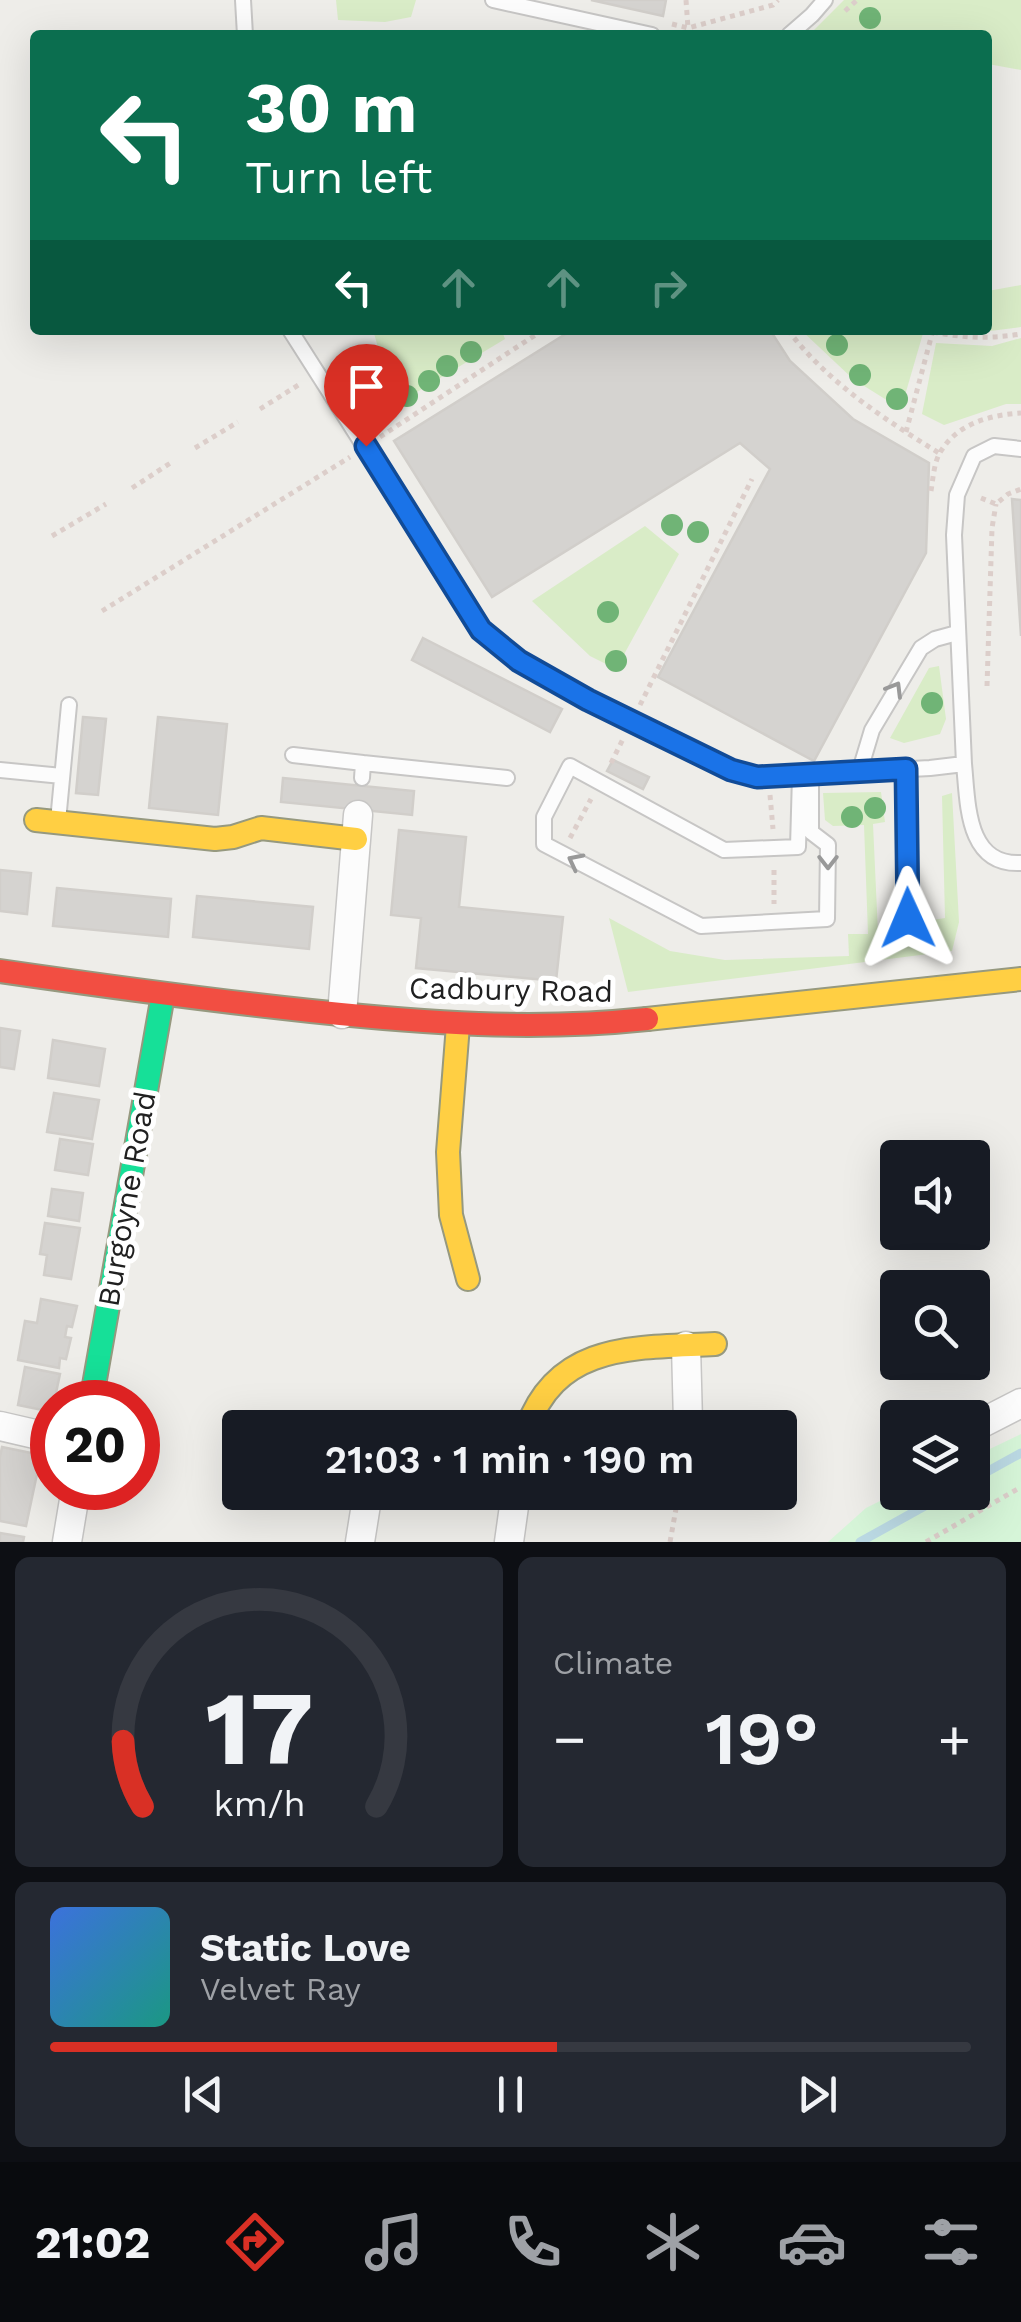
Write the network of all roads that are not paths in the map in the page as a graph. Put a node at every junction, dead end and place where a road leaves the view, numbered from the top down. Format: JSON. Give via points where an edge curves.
{"nodes":[{"id":1,"x":243,"y":0,"type":"edge"},
{"id":2,"x":493,"y":0,"type":"edge"},
{"id":3,"x":825,"y":0,"type":"edge"},
{"id":4,"x":245,"y":30,"type":"edge"},
{"id":5,"x":629,"y":30,"type":"edge"},
{"id":6,"x":795,"y":30,"type":"edge"},
{"id":7,"x":293,"y":335,"type":"edge"},
{"id":8,"x":1021,"y":450,"type":"edge"},
{"id":9,"x":957,"y":634,"type":"junction"},
{"id":10,"x":69,"y":705,"type":"dead end"},
{"id":11,"x":293,"y":754,"type":"dead end"},
{"id":12,"x":964,"y":764,"type":"junction"},
{"id":13,"x":906,"y":769,"type":"junction"},
{"id":14,"x":0,"y":770,"type":"edge"},
{"id":15,"x":860,"y":770,"type":"junction"},
{"id":16,"x":806,"y":775,"type":"junction"},
{"id":17,"x":62,"y":776,"type":"junction"},
{"id":18,"x":506,"y":778,"type":"dead end"},
{"id":19,"x":47,"y":821,"type":"joint"},
{"id":20,"x":357,"y":827,"type":"joint"},
{"id":21,"x":1021,"y":862,"type":"edge"},
{"id":22,"x":908,"y":918,"type":"dead end"},
{"id":23,"x":0,"y":971,"type":"edge"},
{"id":24,"x":1021,"y":979,"type":"edge"},
{"id":25,"x":163,"y":994,"type":"junction"},
{"id":26,"x":342,"y":1014,"type":"junction"},
{"id":27,"x":458,"y":1025,"type":"junction"},
{"id":28,"x":468,"y":1279,"type":"dead end"},
{"id":29,"x":715,"y":1344,"type":"dead end"},
{"id":30,"x":686,"y":1346,"type":"junction"},
{"id":31,"x":95,"y":1380,"type":"edge"},
{"id":32,"x":1021,"y":1404,"type":"edge"},
{"id":33,"x":535,"y":1410,"type":"edge"},
{"id":34,"x":688,"y":1410,"type":"edge"},
{"id":35,"x":990,"y":1420,"type":"edge"},
{"id":36,"x":0,"y":1426,"type":"edge"},
{"id":37,"x":30,"y":1433,"type":"edge"},
{"id":38,"x":72,"y":1510,"type":"edge"},
{"id":39,"x":365,"y":1510,"type":"edge"},
{"id":40,"x":514,"y":1510,"type":"edge"},
{"id":41,"x":67,"y":1542,"type":"edge"},
{"id":42,"x":360,"y":1542,"type":"edge"},
{"id":43,"x":510,"y":1542,"type":"edge"}],
"edges":[{"from":1,"to":4,"type":"lane"},
{"from":2,"to":5,"type":"lane"},
{"from":3,"to":6,"type":"lane"},
{"from":7,"to":16,"type":"lane","via":[[481,630],[519,661],[731,770],[757,777]]},
{"from":8,"to":9,"type":"lane","via":[[994,446],[974,456],[957,495]]},
{"from":9,"to":12,"type":"lane"},
{"from":15,"to":9,"type":"lane","one_way":true,"via":[[872,730],[921,648]]},
{"from":10,"to":17,"type":"lane"},
{"from":11,"to":18,"type":"lane","via":[[362,770]]},
{"from":12,"to":13,"type":"lane"},
{"from":12,"to":21,"type":"lane","via":[[969,818],[979,843],[991,856]]},
{"from":13,"to":15,"type":"lane"},
{"from":13,"to":22,"type":"lane"},
{"from":14,"to":17,"type":"lane"},
{"from":15,"to":16,"type":"lane"},
{"from":16,"to":16,"type":"lane","one_way":true,"via":[[811,832],[828,846],[828,919],[702,926],[544,844],[544,817],[570,766],[724,850],[798,847]]},
{"from":17,"to":19,"type":"lane"},
{"from":19,"to":20,"type":"street","via":[[232,840],[261,828]]},
{"from":20,"to":26,"type":"street"},
{"from":23,"to":25,"type":"street","name":"Cadbury Road"},
{"from":24,"to":27,"type":"street","name":"Cadbury Road","via":[[602,1024]]},
{"from":25,"to":26,"type":"street","name":"Cadbury Road"},
{"from":25,"to":31,"type":"street","name":"Burgoyne Road"},
{"from":26,"to":27,"type":"street","name":"Cadbury Road"},
{"from":27,"to":28,"type":"street","via":[[449,1168],[451,1215]]},
{"from":29,"to":30,"type":"street"},
{"from":30,"to":33,"type":"street","via":[[608,1351],[578,1363],[557,1376]]},
{"from":30,"to":34,"type":"street"},
{"from":32,"to":35,"type":"street"},
{"from":36,"to":37,"type":"street"},
{"from":38,"to":41,"type":"street"},
{"from":39,"to":42,"type":"street"},
{"from":40,"to":43,"type":"street"}]}
